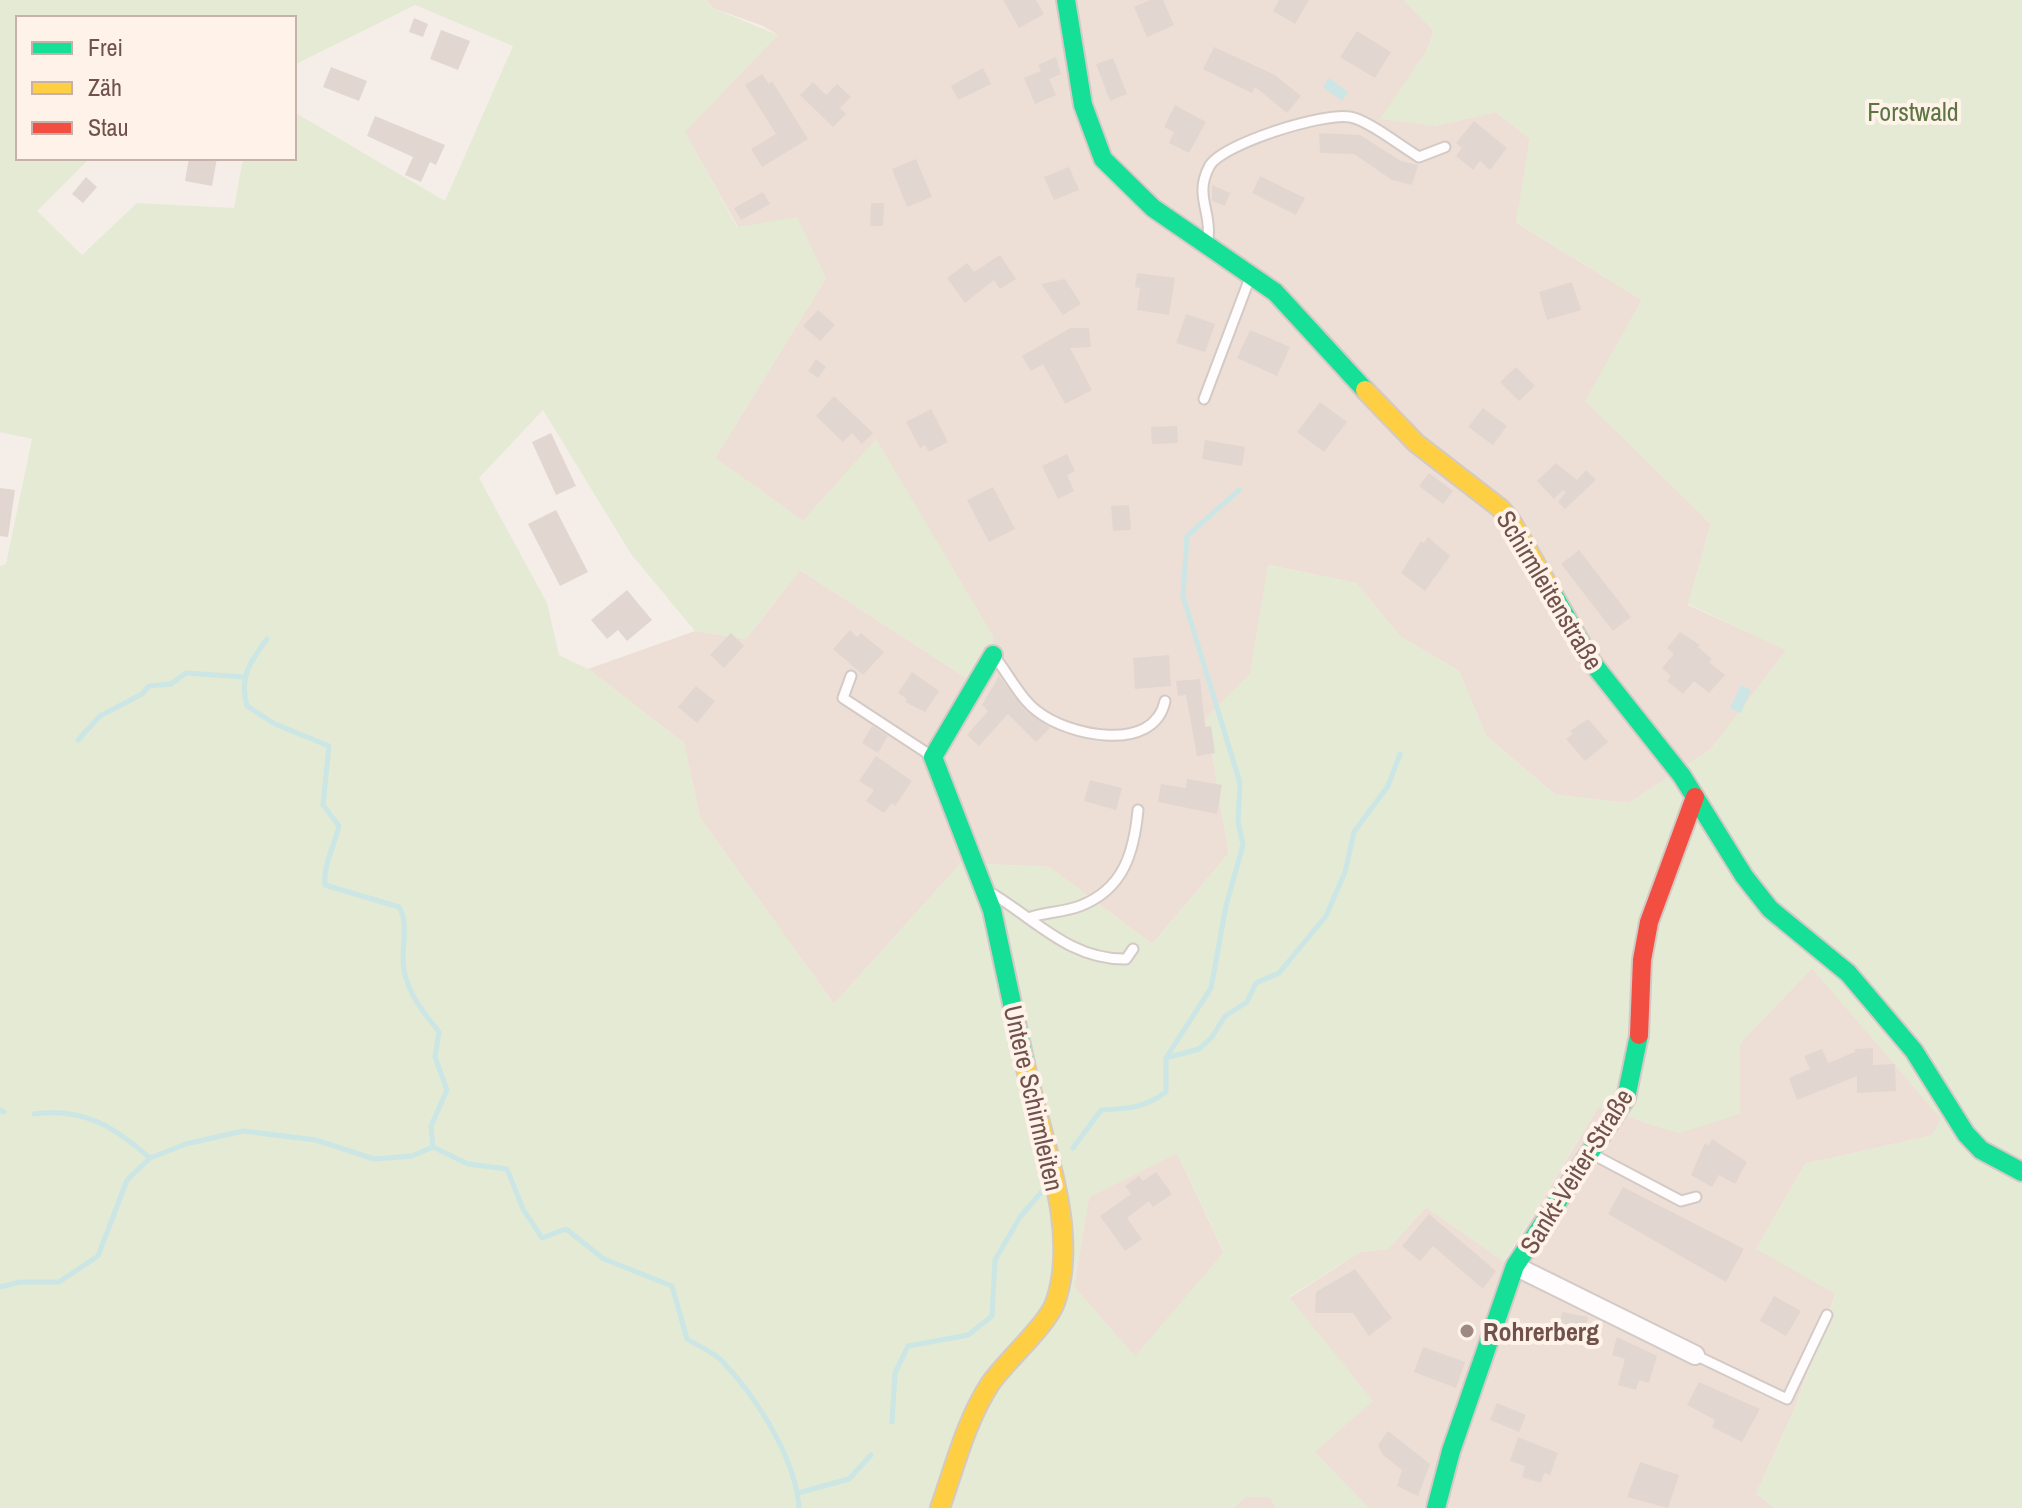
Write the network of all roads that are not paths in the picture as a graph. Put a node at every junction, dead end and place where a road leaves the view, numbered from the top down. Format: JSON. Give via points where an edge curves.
{"nodes":[{"id":1,"x":1066,"y":0,"type":"edge"},
{"id":2,"x":1445,"y":147,"type":"dead end"},
{"id":3,"x":1206,"y":245,"type":"junction"},
{"id":4,"x":1252,"y":273,"type":"junction"},
{"id":5,"x":1204,"y":399,"type":"dead end"},
{"id":6,"x":993,"y":655,"type":"joint"},
{"id":7,"x":851,"y":676,"type":"dead end"},
{"id":8,"x":1165,"y":701,"type":"dead end"},
{"id":9,"x":933,"y":757,"type":"junction"},
{"id":10,"x":1695,"y":797,"type":"junction"},
{"id":11,"x":1138,"y":810,"type":"dead end"},
{"id":12,"x":987,"y":897,"type":"junction"},
{"id":13,"x":1031,"y":917,"type":"junction"},
{"id":14,"x":1133,"y":949,"type":"dead end"},
{"id":15,"x":1591,"y":1153,"type":"junction"},
{"id":16,"x":2022,"y":1172,"type":"edge"},
{"id":17,"x":1696,"y":1197,"type":"dead end"},
{"id":18,"x":1515,"y":1266,"type":"junction"},
{"id":19,"x":1827,"y":1315,"type":"dead end"},
{"id":20,"x":1695,"y":1355,"type":"joint"},
{"id":21,"x":940,"y":1508,"type":"edge"},
{"id":22,"x":1436,"y":1508,"type":"edge"}],
"edges":[{"from":1,"to":3,"type":"street","name":"Schirmleitenstraße","via":[[1080,94],[1101,157],[1129,188]]},
{"from":2,"to":3,"type":"lane","via":[[1419,157],[1350,117],[1260,137],[1210,163],[1202,183]]},
{"from":3,"to":4,"type":"street","name":"Schirmleitenstraße"},
{"from":4,"to":5,"type":"lane"},
{"from":4,"to":10,"type":"street","name":"Schirmleitenstraße","via":[[1287,301],[1418,445],[1496,501],[1591,661]]},
{"from":6,"to":8,"type":"lane","via":[[1036,711],[1070,728],[1133,734],[1163,712]]},
{"from":6,"to":9,"type":"street"},
{"from":7,"to":9,"type":"lane","via":[[843,698]]},
{"from":9,"to":12,"type":"street","name":"Untere Schirmleiten"},
{"from":10,"to":15,"type":"street","name":"Sankt-Veiter-Straße","via":[[1682,842],[1654,897],[1640,979],[1636,1073]]},
{"from":10,"to":16,"type":"street","via":[[1770,909],[1848,973],[1914,1051],[1966,1134],[1981,1150]]},
{"from":11,"to":13,"type":"lane","via":[[1127,867],[1109,890],[1081,905]]},
{"from":12,"to":13,"type":"lane","via":[[991,893]]},
{"from":12,"to":21,"type":"street","name":"Untere Schirmleiten","via":[[1055,1170],[1063,1249],[1055,1305],[974,1410]]},
{"from":13,"to":14,"type":"lane","via":[[1077,951],[1126,959]]},
{"from":15,"to":17,"type":"lane","via":[[1681,1201]]},
{"from":15,"to":18,"type":"street","name":"Sankt-Veiter-Straße"},
{"from":18,"to":20,"type":"street","name":"Sankt-Veiter-Straße"},
{"from":18,"to":22,"type":"street","name":"Sankt-Veiter-Straße"},
{"from":19,"to":20,"type":"lane","name":"Sankt-Veiter-Straße","via":[[1787,1399]]}]}
